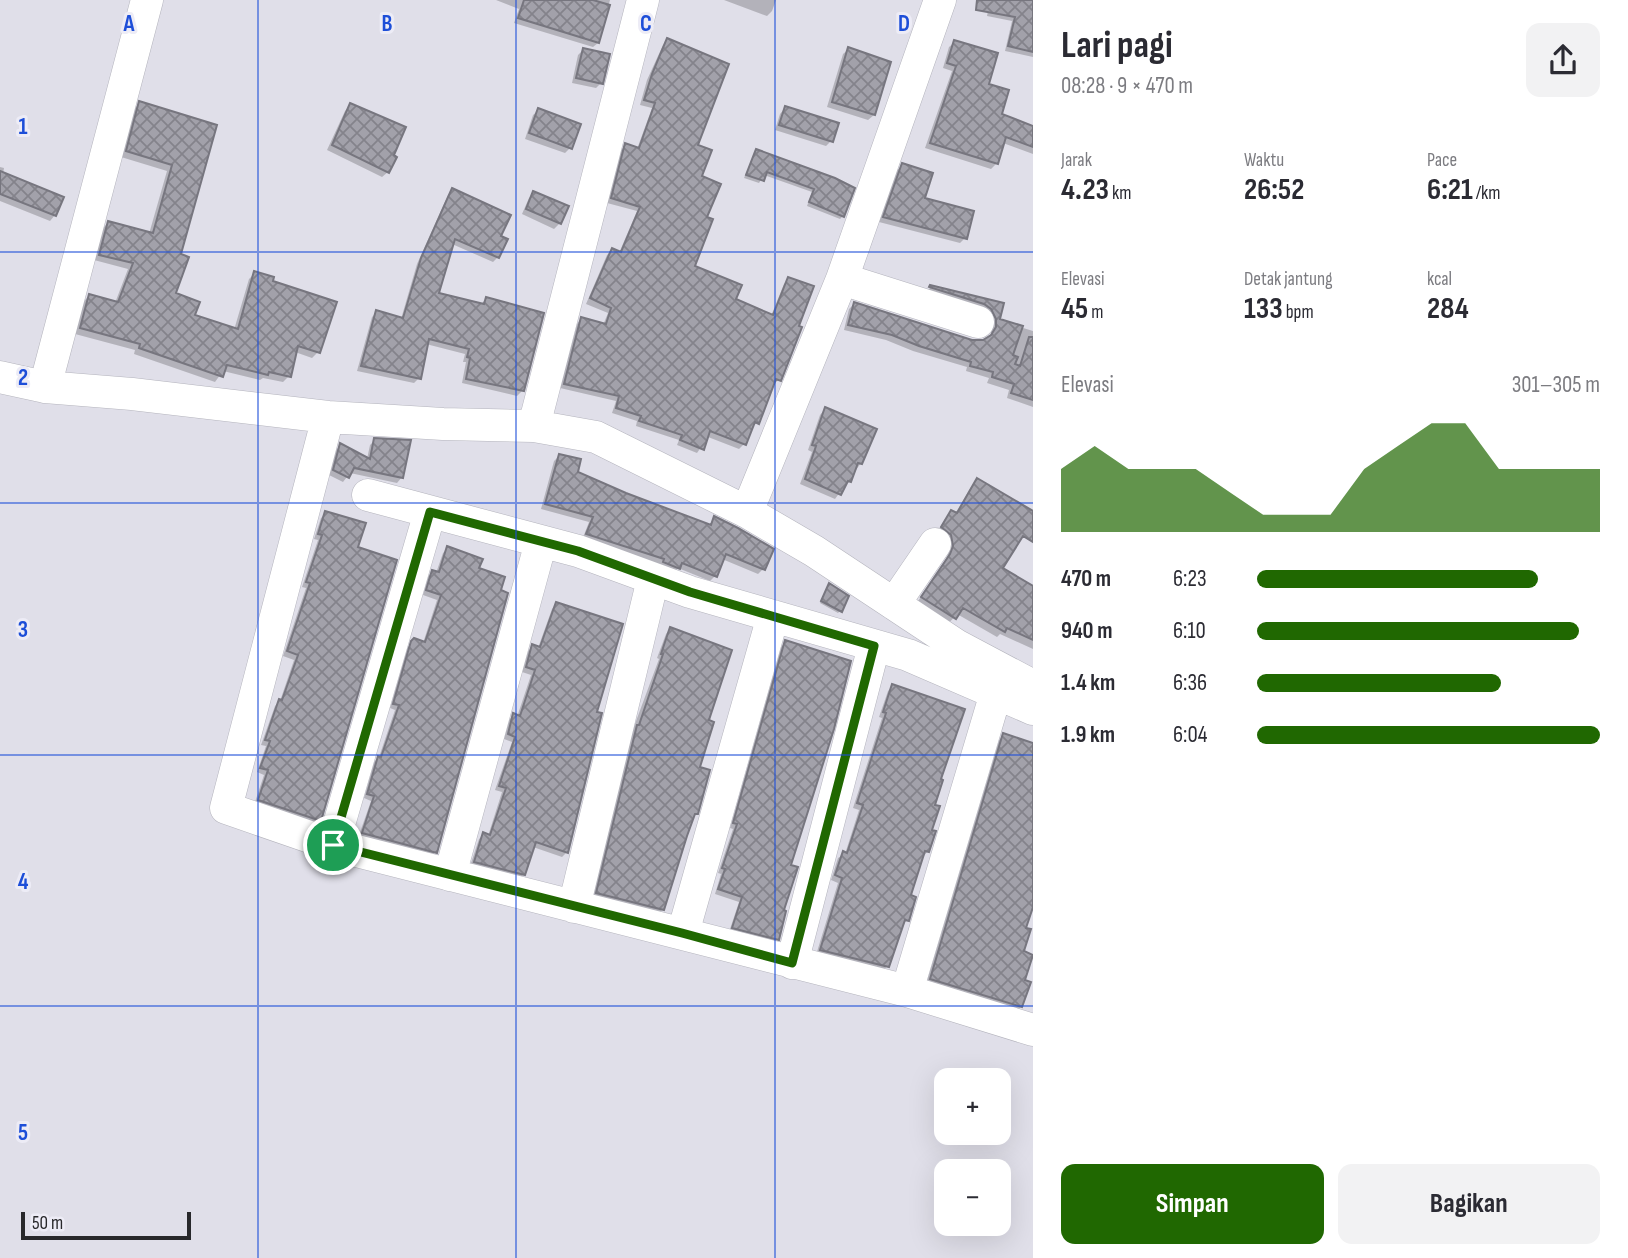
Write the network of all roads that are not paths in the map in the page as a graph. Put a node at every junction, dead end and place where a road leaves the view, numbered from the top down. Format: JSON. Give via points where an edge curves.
{"nodes":[{"id":1,"x":147,"y":0,"type":"edge"},
{"id":2,"x":643,"y":0,"type":"edge"},
{"id":3,"x":940,"y":0,"type":"edge"},
{"id":4,"x":842,"y":279,"type":"junction"},
{"id":5,"x":978,"y":322,"type":"dead end"},
{"id":6,"x":0,"y":377,"type":"edge"},
{"id":7,"x":46,"y":387,"type":"junction"},
{"id":8,"x":328,"y":417,"type":"junction"},
{"id":9,"x":534,"y":426,"type":"junction"},
{"id":10,"x":368,"y":495,"type":"dead end"},
{"id":11,"x":430,"y":512,"type":"junction"},
{"id":12,"x":747,"y":512,"type":"junction"},
{"id":13,"x":541,"y":542,"type":"junction"},
{"id":14,"x":935,"y":544,"type":"dead end"},
{"id":15,"x":653,"y":579,"type":"junction"},
{"id":16,"x":894,"y":604,"type":"junction"},
{"id":17,"x":772,"y":616,"type":"junction"},
{"id":18,"x":874,"y":646,"type":"junction"},
{"id":19,"x":1033,"y":685,"type":"edge"},
{"id":20,"x":996,"y":693,"type":"junction"},
{"id":21,"x":1033,"y":709,"type":"edge"},
{"id":22,"x":333,"y":845,"type":"junction"},
{"id":23,"x":450,"y":875,"type":"junction"},
{"id":24,"x":575,"y":907,"type":"junction"},
{"id":25,"x":682,"y":933,"type":"junction"},
{"id":26,"x":792,"y":963,"type":"junction"},
{"id":27,"x":907,"y":991,"type":"junction"},
{"id":28,"x":1033,"y":1029,"type":"edge"}],
"edges":[{"from":1,"to":7,"type":"street"},
{"from":2,"to":9,"type":"street"},
{"from":3,"to":4,"type":"street"},
{"from":4,"to":5,"type":"street"},
{"from":4,"to":12,"type":"street"},
{"from":6,"to":7,"type":"street"},
{"from":7,"to":8,"type":"street"},
{"from":8,"to":9,"type":"street"},
{"from":8,"to":22,"type":"street","via":[[226,808]]},
{"from":9,"to":12,"type":"street","via":[[596,437]]},
{"from":10,"to":11,"type":"street"},
{"from":11,"to":13,"type":"street"},
{"from":11,"to":22,"type":"street"},
{"from":12,"to":16,"type":"street"},
{"from":13,"to":15,"type":"street"},
{"from":13,"to":23,"type":"street"},
{"from":14,"to":16,"type":"street"},
{"from":15,"to":17,"type":"street"},
{"from":15,"to":24,"type":"street"},
{"from":16,"to":19,"type":"street","via":[[956,645]]},
{"from":17,"to":18,"type":"street"},
{"from":17,"to":25,"type":"street"},
{"from":18,"to":20,"type":"street","via":[[908,655]]},
{"from":18,"to":26,"type":"street"},
{"from":20,"to":21,"type":"street"},
{"from":20,"to":27,"type":"street"},
{"from":22,"to":23,"type":"street"},
{"from":23,"to":24,"type":"street"},
{"from":24,"to":25,"type":"street"},
{"from":25,"to":26,"type":"street"},
{"from":26,"to":27,"type":"street"},
{"from":27,"to":28,"type":"street"}]}
